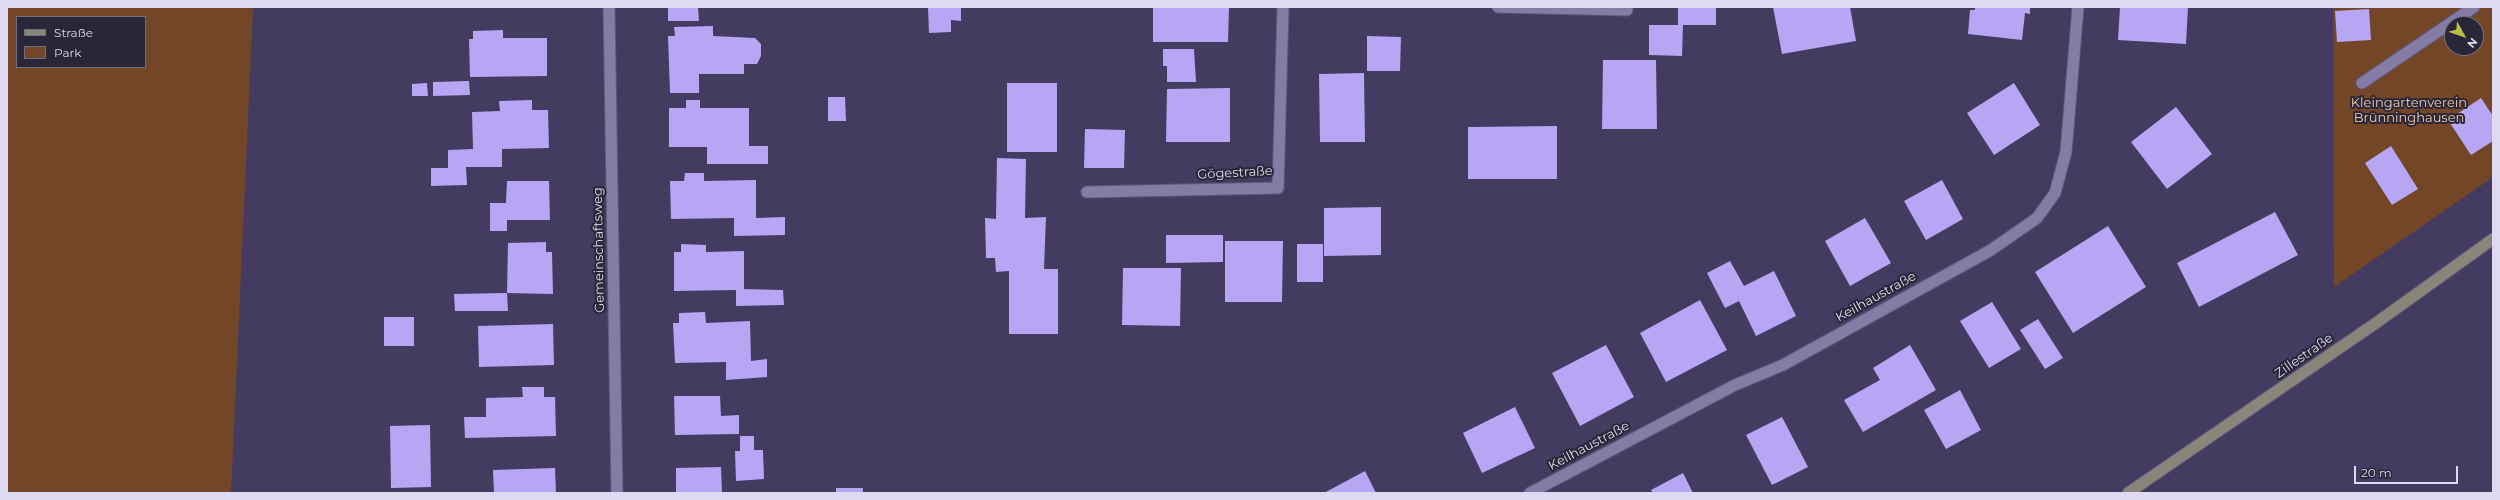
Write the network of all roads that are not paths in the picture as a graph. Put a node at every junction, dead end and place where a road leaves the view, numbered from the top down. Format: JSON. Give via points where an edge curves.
{"nodes":[{"id":1,"x":609,"y":7,"type":"edge"},
{"id":2,"x":1283,"y":7,"type":"edge"},
{"id":3,"x":1498,"y":7,"type":"edge"},
{"id":4,"x":2078,"y":7,"type":"edge"},
{"id":5,"x":2474,"y":7,"type":"edge"},
{"id":6,"x":1628,"y":10,"type":"dead end"},
{"id":7,"x":2362,"y":83,"type":"dead end"},
{"id":8,"x":1087,"y":192,"type":"dead end"},
{"id":9,"x":2493,"y":239,"type":"edge"},
{"id":10,"x":617,"y":493,"type":"edge"},
{"id":11,"x":1530,"y":493,"type":"edge"},
{"id":12,"x":2128,"y":493,"type":"edge"}],
"edges":[{"from":1,"to":10,"type":"street","name":"Gemeinschaftsweg"},
{"from":2,"to":8,"type":"street","name":"Gögestraße","via":[[1278,188]]},
{"from":3,"to":6,"type":"street"},
{"from":4,"to":11,"type":"street","name":"Keilhaustraße","via":[[2066,152],[2055,193],[2037,218],[1991,250],[1783,365],[1735,385]]},
{"from":5,"to":7,"type":"street"},
{"from":9,"to":12,"type":"main road","name":"Zillestraße","via":[[2376,323]]}]}
